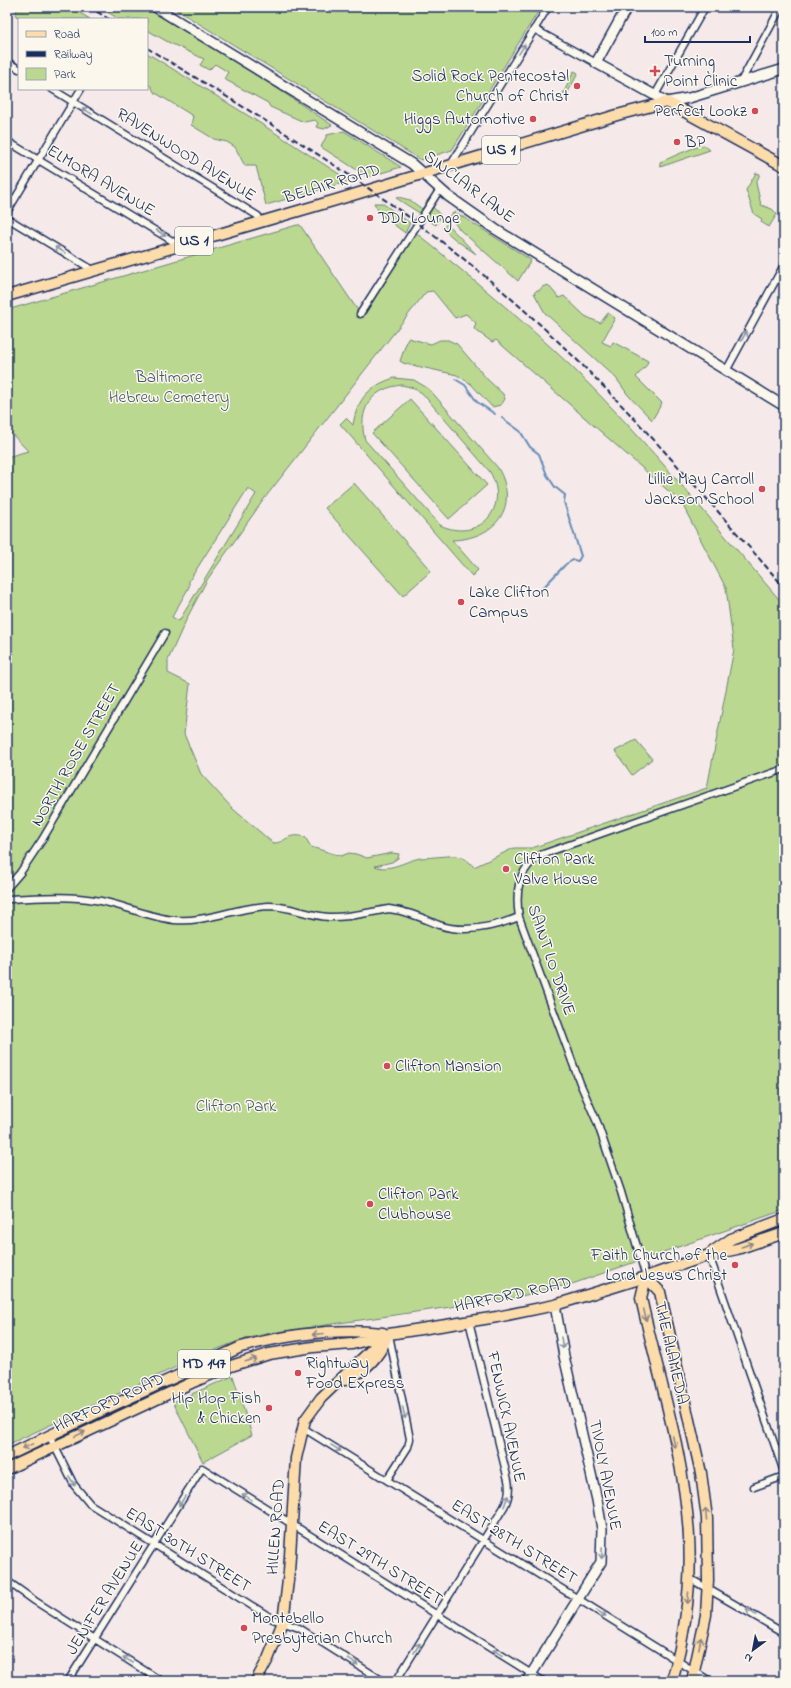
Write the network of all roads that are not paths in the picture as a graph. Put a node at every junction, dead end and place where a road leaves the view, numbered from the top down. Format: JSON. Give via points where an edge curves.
{"nodes":[{"id":1,"x":155,"y":7,"type":"edge"},
{"id":2,"x":548,"y":7,"type":"edge"},
{"id":3,"x":627,"y":7,"type":"edge"},
{"id":4,"x":705,"y":7,"type":"edge"},
{"id":5,"x":781,"y":7,"type":"edge"},
{"id":6,"x":534,"y":29,"type":"junction"},
{"id":7,"x":7,"y":62,"type":"edge"},
{"id":8,"x":596,"y":63,"type":"junction"},
{"id":9,"x":18,"y":68,"type":"edge"},
{"id":10,"x":784,"y":69,"type":"edge"},
{"id":11,"x":740,"y":83,"type":"junction"},
{"id":12,"x":54,"y":90,"type":"edge"},
{"id":13,"x":80,"y":90,"type":"edge"},
{"id":14,"x":655,"y":95,"type":"junction"},
{"id":15,"x":73,"y":102,"type":"junction"},
{"id":16,"x":667,"y":102,"type":"junction"},
{"id":17,"x":7,"y":141,"type":"edge"},
{"id":18,"x":38,"y":160,"type":"junction"},
{"id":19,"x":450,"y":166,"type":"junction"},
{"id":20,"x":784,"y":166,"type":"edge"},
{"id":21,"x":424,"y":173,"type":"junction"},
{"id":22,"x":440,"y":189,"type":"junction"},
{"id":23,"x":7,"y":212,"type":"edge"},
{"id":24,"x":7,"y":218,"type":"edge"},
{"id":25,"x":260,"y":222,"type":"junction"},
{"id":26,"x":179,"y":245,"type":"junction"},
{"id":27,"x":784,"y":265,"type":"edge"},
{"id":28,"x":93,"y":270,"type":"junction"},
{"id":29,"x":7,"y":296,"type":"edge"},
{"id":30,"x":360,"y":314,"type":"dead end"},
{"id":31,"x":726,"y":370,"type":"junction"},
{"id":32,"x":784,"y":406,"type":"edge"},
{"id":33,"x":165,"y":633,"type":"dead end"},
{"id":34,"x":784,"y":769,"type":"edge"},
{"id":35,"x":7,"y":888,"type":"edge"},
{"id":36,"x":7,"y":899,"type":"edge"},
{"id":37,"x":519,"y":917,"type":"junction"},
{"id":38,"x":783,"y":1223,"type":"edge"},
{"id":39,"x":784,"y":1233,"type":"edge"},
{"id":40,"x":709,"y":1255,"type":"junction"},
{"id":41,"x":646,"y":1277,"type":"junction"},
{"id":42,"x":555,"y":1305,"type":"junction"},
{"id":43,"x":469,"y":1321,"type":"junction"},
{"id":44,"x":389,"y":1334,"type":"junction"},
{"id":45,"x":352,"y":1344,"type":"junction"},
{"id":46,"x":353,"y":1367,"type":"junction"},
{"id":47,"x":339,"y":1382,"type":"junction"},
{"id":48,"x":303,"y":1428,"type":"junction"},
{"id":49,"x":49,"y":1436,"type":"junction"},
{"id":50,"x":54,"y":1446,"type":"junction"},
{"id":51,"x":7,"y":1456,"type":"edge"},
{"id":52,"x":202,"y":1468,"type":"joint"},
{"id":53,"x":7,"y":1469,"type":"edge"},
{"id":54,"x":784,"y":1472,"type":"edge"},
{"id":55,"x":784,"y":1476,"type":"edge"},
{"id":56,"x":387,"y":1480,"type":"junction"},
{"id":57,"x":754,"y":1487,"type":"dead end"},
{"id":58,"x":292,"y":1525,"type":"junction"},
{"id":59,"x":484,"y":1540,"type":"junction"},
{"id":60,"x":154,"y":1545,"type":"junction"},
{"id":61,"x":689,"y":1578,"type":"junction"},
{"id":62,"x":7,"y":1581,"type":"edge"},
{"id":63,"x":708,"y":1587,"type":"junction"},
{"id":64,"x":578,"y":1599,"type":"junction"},
{"id":65,"x":437,"y":1615,"type":"junction"},
{"id":66,"x":283,"y":1622,"type":"junction"},
{"id":67,"x":784,"y":1633,"type":"edge"},
{"id":68,"x":95,"y":1639,"type":"junction"},
{"id":69,"x":677,"y":1661,"type":"junction"},
{"id":70,"x":693,"y":1676,"type":"edge"},
{"id":71,"x":529,"y":1677,"type":"edge"},
{"id":72,"x":68,"y":1681,"type":"edge"},
{"id":73,"x":162,"y":1681,"type":"edge"},
{"id":74,"x":256,"y":1681,"type":"edge"},
{"id":75,"x":383,"y":1681,"type":"edge"},
{"id":76,"x":396,"y":1681,"type":"edge"},
{"id":77,"x":543,"y":1681,"type":"edge"},
{"id":78,"x":672,"y":1681,"type":"edge"},
{"id":79,"x":710,"y":1681,"type":"edge"}],
"edges":[{"from":1,"to":21,"type":"main road","name":"SINCLAIR LANE"},
{"from":2,"to":6,"type":"street"},
{"from":3,"to":8,"type":"main road"},
{"from":4,"to":14,"type":"street"},
{"from":5,"to":11,"type":"street"},
{"from":6,"to":8,"type":"street"},
{"from":19,"to":6,"type":"street","one_way":true},
{"from":7,"to":9,"type":"street"},
{"from":8,"to":14,"type":"main road"},
{"from":10,"to":11,"type":"main road"},
{"from":11,"to":16,"type":"main road"},
{"from":12,"to":15,"type":"street","name":"RAVENWOOD AVENUE"},
{"from":13,"to":15,"type":"street"},
{"from":14,"to":16,"type":"main road"},
{"from":15,"to":18,"type":"street"},
{"from":25,"to":15,"type":"street","name":"RAVENWOOD AVENUE","one_way":true,"via":[[258,216],[226,195]]},
{"from":16,"to":19,"type":"main road","name":"BELAIR ROAD","number":"US 1"},
{"from":16,"to":20,"type":"main road"},
{"from":17,"to":18,"type":"street","name":"ELMORA AVENUE"},
{"from":18,"to":23,"type":"street"},
{"from":18,"to":26,"type":"street","name":"ELMORA AVENUE","one_way":true},
{"from":19,"to":21,"type":"main road","name":"BELAIR ROAD","number":"US 1"},
{"from":21,"to":22,"type":"main road","name":"SINCLAIR LANE"},
{"from":21,"to":25,"type":"main road","name":"BELAIR ROAD","number":"US 1"},
{"from":22,"to":30,"type":"street"},
{"from":22,"to":31,"type":"main road","name":"SINCLAIR LANE","via":[[495,229]]},
{"from":28,"to":24,"type":"street","one_way":true},
{"from":25,"to":26,"type":"main road","name":"BELAIR ROAD","number":"US 1"},
{"from":26,"to":28,"type":"main road","name":"BELAIR ROAD","number":"US 1"},
{"from":31,"to":27,"type":"street","one_way":true},
{"from":28,"to":29,"type":"main road","name":"BELAIR ROAD","number":"US 1"},
{"from":31,"to":32,"type":"main road","name":"SINCLAIR LANE"},
{"from":33,"to":35,"type":"street","name":"NORTH ROSE STREET","via":[[42,840]]},
{"from":34,"to":37,"type":"street","name":"SAINT LO DRIVE","via":[[537,857],[526,867],[519,883]]},
{"from":36,"to":37,"type":"street","via":[[53,897],[94,900],[162,918],[184,920],[269,906],[328,917],[398,910],[439,925],[461,929],[489,927]]},
{"from":37,"to":41,"type":"street","name":"SAINT LO DRIVE","via":[[577,1076],[602,1136]]},
{"from":38,"to":40,"type":"main road","name":"HARFORD ROAD","number":"MD 147","via":[[731,1239]]},
{"from":40,"to":39,"type":"main road","name":"HARFORD ROAD","number":"MD 147","one_way":true,"via":[[737,1249]]},
{"from":40,"to":41,"type":"main road","name":"HARFORD ROAD","number":"MD 147"},
{"from":40,"to":54,"type":"street"},
{"from":41,"to":42,"type":"main road","name":"HARFORD ROAD","number":"MD 147"},
{"from":41,"to":61,"type":"main road","name":"THE ALAMEDA","one_way":true,"via":[[641,1298],[684,1485],[689,1537]]},
{"from":63,"to":41,"type":"main road","name":"THE ALAMEDA","one_way":true,"via":[[708,1539],[701,1473],[660,1292]]},
{"from":42,"to":43,"type":"main road","name":"HARFORD ROAD","number":"MD 147"},
{"from":42,"to":64,"type":"main road","name":"TIVOLY AVENUE","one_way":true,"via":[[602,1529],[601,1562]]},
{"from":43,"to":44,"type":"main road","name":"HARFORD ROAD","number":"MD 147"},
{"from":59,"to":43,"type":"street","name":"FENWICK AVENUE","one_way":true,"via":[[506,1503],[509,1488]]},
{"from":44,"to":45,"type":"main road","name":"HARFORD ROAD","number":"MD 147"},
{"from":44,"to":46,"type":"main road","name":"HILLEN ROAD"},
{"from":44,"to":47,"type":"main road","name":"HILLEN ROAD","via":[[373,1361]]},
{"from":44,"to":49,"type":"main road","name":"HARFORD ROAD","number":"MD 147","one_way":true,"via":[[357,1330],[272,1340],[241,1347]]},
{"from":44,"to":56,"type":"street","one_way":true,"via":[[410,1439],[408,1447]]},
{"from":45,"to":46,"type":"main road","via":[[357,1356]]},
{"from":50,"to":45,"type":"main road","name":"HARFORD ROAD","number":"MD 147","one_way":true,"via":[[231,1366],[283,1351]]},
{"from":46,"to":47,"type":"main road","name":"HILLEN ROAD"},
{"from":47,"to":48,"type":"main road","name":"HILLEN ROAD","via":[[310,1411]]},
{"from":48,"to":56,"type":"street","name":"EAST 28TH STREET","one_way":true},
{"from":48,"to":58,"type":"main road","name":"HILLEN ROAD","via":[[296,1458]]},
{"from":49,"to":50,"type":"street","name":"EAST 30TH STREET"},
{"from":49,"to":51,"type":"main road","name":"HARFORD ROAD","number":"MD 147","one_way":true},
{"from":50,"to":53,"type":"main road","name":"HARFORD ROAD","number":"MD 147"},
{"from":50,"to":60,"type":"street","name":"EAST 30TH STREET","one_way":true,"via":[[74,1485],[85,1500]]},
{"from":58,"to":52,"type":"street","name":"EAST 29TH STREET","one_way":true},
{"from":52,"to":60,"type":"street","name":"JENIFER AVENUE","one_way":true},
{"from":55,"to":57,"type":"street"},
{"from":56,"to":59,"type":"street","name":"EAST 28TH STREET"},
{"from":58,"to":65,"type":"street","name":"EAST 29TH STREET"},
{"from":58,"to":66,"type":"main road","name":"HILLEN ROAD"},
{"from":59,"to":64,"type":"street","name":"EAST 28TH STREET"},
{"from":59,"to":65,"type":"street","name":"FENWICK AVENUE"},
{"from":60,"to":66,"type":"street","name":"EAST 30TH STREET","via":[[273,1619]]},
{"from":60,"to":68,"type":"street","name":"JENIFER AVENUE"},
{"from":61,"to":63,"type":"street"},
{"from":61,"to":69,"type":"main road","name":"THE ALAMEDA","one_way":true,"via":[[686,1615]]},
{"from":62,"to":68,"type":"street","via":[[35,1602]]},
{"from":67,"to":63,"type":"street","one_way":true},
{"from":70,"to":63,"type":"main road","name":"THE ALAMEDA","one_way":true,"via":[[706,1615]]},
{"from":64,"to":69,"type":"street","name":"EAST 28TH STREET","one_way":true},
{"from":64,"to":71,"type":"main road","name":"TIVOLY AVENUE"},
{"from":71,"to":65,"type":"street","name":"EAST 29TH STREET","one_way":true},
{"from":76,"to":65,"type":"street","name":"FENWICK AVENUE","one_way":true},
{"from":66,"to":74,"type":"main road","name":"HILLEN ROAD"},
{"from":66,"to":75,"type":"street","name":"EAST 30TH STREET","one_way":true,"via":[[299,1628]]},
{"from":68,"to":72,"type":"street","name":"JENIFER AVENUE"},
{"from":73,"to":68,"type":"street","one_way":true},
{"from":69,"to":70,"type":"street","name":"EAST 28TH STREET"},
{"from":69,"to":78,"type":"main road","name":"THE ALAMEDA"},
{"from":70,"to":79,"type":"street","name":"EAST 28TH STREET"},
{"from":71,"to":77,"type":"street","name":"EAST 29TH STREET"}]}
